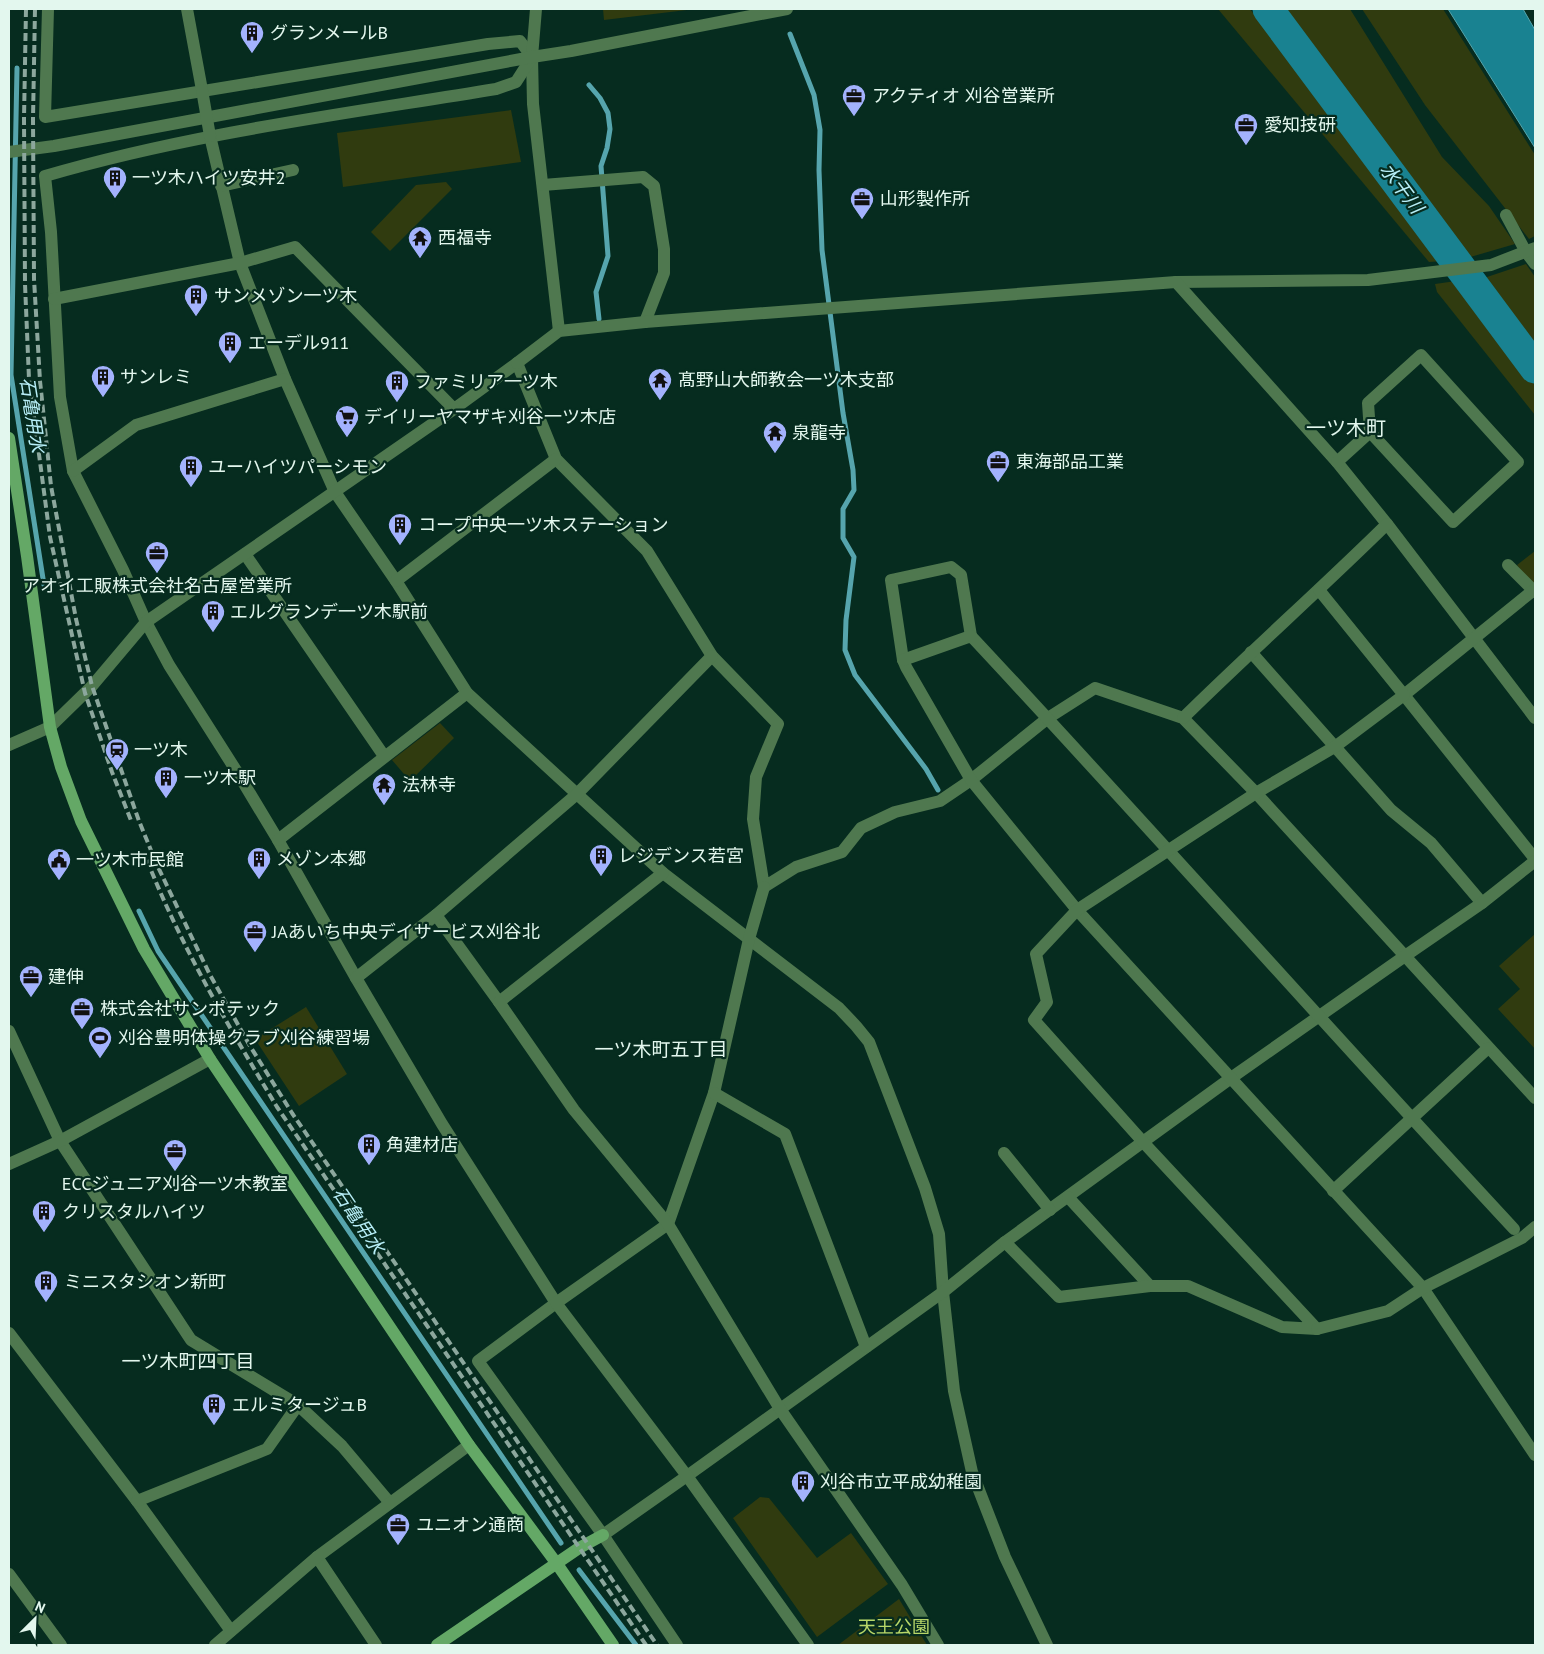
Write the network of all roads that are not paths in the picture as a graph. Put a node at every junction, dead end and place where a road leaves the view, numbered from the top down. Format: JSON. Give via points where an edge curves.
{"nodes":[{"id":1,"x":48,"y":9,"type":"edge"},
{"id":2,"x":187,"y":9,"type":"edge"},
{"id":3,"x":536,"y":9,"type":"edge"},
{"id":4,"x":787,"y":9,"type":"edge"},
{"id":5,"x":532,"y":57,"type":"junction"},
{"id":6,"x":202,"y":90,"type":"junction"},
{"id":7,"x":210,"y":136,"type":"junction"},
{"id":8,"x":9,"y":152,"type":"edge"},
{"id":9,"x":293,"y":170,"type":"dead end"},
{"id":10,"x":543,"y":185,"type":"junction"},
{"id":11,"x":221,"y":186,"type":"junction"},
{"id":12,"x":1506,"y":215,"type":"dead end"},
{"id":13,"x":1530,"y":250,"type":"edge"},
{"id":14,"x":240,"y":263,"type":"junction"},
{"id":15,"x":1535,"y":264,"type":"edge"},
{"id":16,"x":1176,"y":282,"type":"junction"},
{"id":17,"x":54,"y":299,"type":"junction"},
{"id":18,"x":645,"y":322,"type":"junction"},
{"id":19,"x":559,"y":331,"type":"junction"},
{"id":20,"x":517,"y":363,"type":"junction"},
{"id":21,"x":286,"y":379,"type":"junction"},
{"id":22,"x":454,"y":409,"type":"junction"},
{"id":23,"x":1370,"y":432,"type":"junction"},
{"id":24,"x":9,"y":438,"type":"edge"},
{"id":25,"x":556,"y":459,"type":"junction"},
{"id":26,"x":1337,"y":462,"type":"junction"},
{"id":27,"x":73,"y":471,"type":"junction"},
{"id":28,"x":335,"y":492,"type":"junction"},
{"id":29,"x":1387,"y":524,"type":"junction"},
{"id":30,"x":245,"y":554,"type":"junction"},
{"id":31,"x":1508,"y":565,"type":"dead end"},
{"id":32,"x":396,"y":581,"type":"junction"},
{"id":33,"x":1319,"y":590,"type":"junction"},
{"id":34,"x":1535,"y":590,"type":"edge"},
{"id":35,"x":146,"y":622,"type":"junction"},
{"id":36,"x":971,"y":636,"type":"junction"},
{"id":37,"x":1475,"y":638,"type":"junction"},
{"id":38,"x":1251,"y":652,"type":"junction"},
{"id":39,"x":712,"y":656,"type":"junction"},
{"id":40,"x":903,"y":660,"type":"junction"},
{"id":41,"x":467,"y":693,"type":"junction"},
{"id":42,"x":1404,"y":695,"type":"junction"},
{"id":43,"x":1048,"y":718,"type":"junction"},
{"id":44,"x":1182,"y":718,"type":"junction"},
{"id":45,"x":1535,"y":718,"type":"edge"},
{"id":46,"x":50,"y":727,"type":"junction"},
{"id":47,"x":9,"y":745,"type":"edge"},
{"id":48,"x":1336,"y":746,"type":"junction"},
{"id":49,"x":384,"y":756,"type":"junction"},
{"id":50,"x":971,"y":780,"type":"junction"},
{"id":51,"x":1256,"y":793,"type":"junction"},
{"id":52,"x":577,"y":794,"type":"junction"},
{"id":53,"x":278,"y":840,"type":"junction"},
{"id":54,"x":1168,"y":852,"type":"junction"},
{"id":55,"x":1535,"y":860,"type":"edge"},
{"id":56,"x":663,"y":872,"type":"junction"},
{"id":57,"x":764,"y":887,"type":"junction"},
{"id":58,"x":1482,"y":903,"type":"junction"},
{"id":59,"x":1077,"y":910,"type":"junction"},
{"id":60,"x":436,"y":915,"type":"junction"},
{"id":61,"x":749,"y":939,"type":"junction"},
{"id":62,"x":1405,"y":956,"type":"junction"},
{"id":63,"x":356,"y":978,"type":"junction"},
{"id":64,"x":499,"y":1002,"type":"junction"},
{"id":65,"x":1319,"y":1016,"type":"junction"},
{"id":66,"x":9,"y":1031,"type":"edge"},
{"id":67,"x":1488,"y":1048,"type":"junction"},
{"id":68,"x":210,"y":1060,"type":"junction"},
{"id":69,"x":1231,"y":1078,"type":"junction"},
{"id":70,"x":714,"y":1094,"type":"junction"},
{"id":71,"x":1535,"y":1098,"type":"edge"},
{"id":72,"x":1411,"y":1119,"type":"junction"},
{"id":73,"x":60,"y":1141,"type":"junction"},
{"id":74,"x":1144,"y":1142,"type":"junction"},
{"id":75,"x":1004,"y":1153,"type":"dead end"},
{"id":76,"x":9,"y":1164,"type":"edge"},
{"id":77,"x":1333,"y":1191,"type":"junction"},
{"id":78,"x":1068,"y":1197,"type":"junction"},
{"id":79,"x":1050,"y":1210,"type":"junction"},
{"id":80,"x":668,"y":1224,"type":"junction"},
{"id":81,"x":1535,"y":1227,"type":"edge"},
{"id":82,"x":1514,"y":1229,"type":"dead end"},
{"id":83,"x":1005,"y":1242,"type":"junction"},
{"id":84,"x":1150,"y":1286,"type":"junction"},
{"id":85,"x":1423,"y":1288,"type":"junction"},
{"id":86,"x":943,"y":1292,"type":"junction"},
{"id":87,"x":556,"y":1303,"type":"junction"},
{"id":88,"x":1316,"y":1329,"type":"junction"},
{"id":89,"x":9,"y":1334,"type":"edge"},
{"id":90,"x":866,"y":1347,"type":"junction"},
{"id":91,"x":298,"y":1405,"type":"junction"},
{"id":92,"x":780,"y":1409,"type":"junction"},
{"id":93,"x":469,"y":1445,"type":"junction"},
{"id":94,"x":1535,"y":1455,"type":"edge"},
{"id":95,"x":687,"y":1476,"type":"junction"},
{"id":96,"x":137,"y":1502,"type":"junction"},
{"id":97,"x":390,"y":1503,"type":"junction"},
{"id":98,"x":602,"y":1535,"type":"junction"},
{"id":99,"x":317,"y":1557,"type":"junction"},
{"id":100,"x":558,"y":1564,"type":"junction"},
{"id":101,"x":9,"y":1574,"type":"edge"},
{"id":102,"x":232,"y":1631,"type":"junction"},
{"id":103,"x":61,"y":1645,"type":"edge"},
{"id":104,"x":216,"y":1645,"type":"edge"},
{"id":105,"x":376,"y":1645,"type":"edge"},
{"id":106,"x":437,"y":1645,"type":"edge"},
{"id":107,"x":613,"y":1645,"type":"edge"},
{"id":108,"x":677,"y":1645,"type":"edge"},
{"id":109,"x":808,"y":1645,"type":"edge"},
{"id":110,"x":938,"y":1645,"type":"edge"},
{"id":111,"x":1048,"y":1645,"type":"edge"}],
"edges":[{"from":1,"to":6,"type":"street","via":[[45,117]]},
{"from":2,"to":6,"type":"street"},
{"from":3,"to":5,"type":"street"},
{"from":4,"to":5,"type":"street"},
{"from":5,"to":6,"type":"street","via":[[520,41],[488,44]]},
{"from":5,"to":7,"type":"street","via":[[516,82],[496,89]]},
{"from":5,"to":8,"type":"street"},
{"from":5,"to":10,"type":"street","via":[[533,104]]},
{"from":6,"to":7,"type":"street","bridge":true},
{"from":7,"to":11,"type":"street"},
{"from":7,"to":17,"type":"street","via":[[44,176]]},
{"from":9,"to":11,"type":"street"},
{"from":10,"to":18,"type":"street","via":[[643,177],[654,186],[664,249],[664,273]]},
{"from":10,"to":19,"type":"street"},
{"from":11,"to":14,"type":"street"},
{"from":12,"to":13,"type":"street"},
{"from":13,"to":15,"type":"street"},
{"from":13,"to":16,"type":"street","via":[[1491,265],[1368,280]]},
{"from":14,"to":17,"type":"street"},
{"from":14,"to":21,"type":"street"},
{"from":14,"to":22,"type":"street","via":[[296,247]]},
{"from":16,"to":18,"type":"street"},
{"from":16,"to":26,"type":"street"},
{"from":17,"to":27,"type":"street","via":[[60,397]]},
{"from":18,"to":19,"type":"street"},
{"from":19,"to":20,"type":"street"},
{"from":20,"to":22,"type":"street"},
{"from":20,"to":25,"type":"street"},
{"from":21,"to":27,"type":"street","via":[[136,425]]},
{"from":21,"to":28,"type":"street"},
{"from":22,"to":28,"type":"street"},
{"from":23,"to":23,"type":"street","via":[[1453,522],[1518,462],[1421,355],[1368,404]]},
{"from":23,"to":26,"type":"street"},
{"from":24,"to":46,"type":"street"},
{"from":25,"to":32,"type":"street"},
{"from":25,"to":39,"type":"street","via":[[647,551]]},
{"from":26,"to":29,"type":"street"},
{"from":27,"to":35,"type":"street"},
{"from":28,"to":30,"type":"street"},
{"from":28,"to":32,"type":"street"},
{"from":29,"to":33,"type":"street"},
{"from":29,"to":37,"type":"street"},
{"from":30,"to":35,"type":"street"},
{"from":30,"to":49,"type":"street"},
{"from":31,"to":34,"type":"street"},
{"from":32,"to":41,"type":"street"},
{"from":33,"to":38,"type":"street"},
{"from":33,"to":42,"type":"street"},
{"from":34,"to":37,"type":"street"},
{"from":35,"to":46,"type":"street","via":[[92,686]]},
{"from":35,"to":53,"type":"street","via":[[169,665]]},
{"from":36,"to":40,"type":"street"},
{"from":36,"to":40,"type":"street","via":[[960,575],[951,568],[891,580]]},
{"from":36,"to":43,"type":"street"},
{"from":37,"to":42,"type":"street"},
{"from":37,"to":45,"type":"street"},
{"from":38,"to":44,"type":"street"},
{"from":38,"to":48,"type":"street"},
{"from":39,"to":52,"type":"street"},
{"from":39,"to":57,"type":"street","via":[[778,724],[756,777],[753,819]]},
{"from":40,"to":50,"type":"street"},
{"from":41,"to":49,"type":"street"},
{"from":41,"to":52,"type":"street"},
{"from":42,"to":48,"type":"street"},
{"from":42,"to":55,"type":"street"},
{"from":43,"to":44,"type":"street","via":[[1095,688]]},
{"from":43,"to":50,"type":"street"},
{"from":43,"to":54,"type":"street"},
{"from":44,"to":51,"type":"street"},
{"from":46,"to":47,"type":"street"},
{"from":46,"to":68,"type":"street","via":[[60,767],[81,820],[144,949]]},
{"from":48,"to":51,"type":"street"},
{"from":48,"to":58,"type":"street","via":[[1391,810],[1431,843]]},
{"from":49,"to":53,"type":"street"},
{"from":50,"to":57,"type":"street","via":[[940,801],[895,812],[862,828],[842,852],[796,867]]},
{"from":50,"to":59,"type":"street"},
{"from":51,"to":54,"type":"street"},
{"from":51,"to":62,"type":"street"},
{"from":52,"to":56,"type":"street"},
{"from":52,"to":60,"type":"street"},
{"from":53,"to":63,"type":"street"},
{"from":54,"to":59,"type":"street"},
{"from":54,"to":65,"type":"street"},
{"from":55,"to":58,"type":"street"},
{"from":56,"to":61,"type":"street"},
{"from":56,"to":64,"type":"street"},
{"from":57,"to":61,"type":"street"},
{"from":58,"to":62,"type":"street"},
{"from":59,"to":69,"type":"street"},
{"from":59,"to":74,"type":"street","via":[[1036,954],[1047,1002],[1034,1020]]},
{"from":60,"to":63,"type":"street"},
{"from":60,"to":64,"type":"street"},
{"from":61,"to":70,"type":"street"},
{"from":61,"to":86,"type":"street","via":[[839,1008],[870,1042],[926,1188],[939,1234]]},
{"from":62,"to":65,"type":"street"},
{"from":62,"to":67,"type":"street"},
{"from":63,"to":87,"type":"street","via":[[442,1124]]},
{"from":64,"to":80,"type":"street","via":[[574,1110]]},
{"from":65,"to":69,"type":"street"},
{"from":65,"to":72,"type":"street"},
{"from":66,"to":73,"type":"street"},
{"from":67,"to":71,"type":"street"},
{"from":67,"to":72,"type":"street"},
{"from":68,"to":73,"type":"street"},
{"from":68,"to":93,"type":"street"},
{"from":69,"to":74,"type":"street"},
{"from":69,"to":77,"type":"street"},
{"from":70,"to":80,"type":"street"},
{"from":70,"to":90,"type":"street","via":[[785,1134]]},
{"from":72,"to":77,"type":"street"},
{"from":72,"to":82,"type":"street"},
{"from":73,"to":76,"type":"street"},
{"from":73,"to":91,"type":"street","via":[[191,1340]]},
{"from":74,"to":78,"type":"street"},
{"from":74,"to":88,"type":"street"},
{"from":75,"to":79,"type":"street"},
{"from":77,"to":85,"type":"street"},
{"from":78,"to":79,"type":"street"},
{"from":78,"to":84,"type":"street"},
{"from":79,"to":83,"type":"street"},
{"from":80,"to":87,"type":"street"},
{"from":80,"to":92,"type":"street"},
{"from":81,"to":85,"type":"street","via":[[1522,1238]]},
{"from":83,"to":84,"type":"street","via":[[1058,1297]]},
{"from":83,"to":86,"type":"street"},
{"from":84,"to":88,"type":"street","via":[[1188,1286],[1282,1327]]},
{"from":85,"to":88,"type":"street","via":[[1388,1311]]},
{"from":85,"to":94,"type":"street"},
{"from":86,"to":90,"type":"street"},
{"from":86,"to":111,"type":"street","via":[[954,1391],[972,1472],[1005,1557]]},
{"from":87,"to":95,"type":"street"},
{"from":87,"to":98,"type":"street","via":[[478,1361]]},
{"from":89,"to":96,"type":"street"},
{"from":90,"to":92,"type":"street"},
{"from":91,"to":96,"type":"street","via":[[267,1449]]},
{"from":91,"to":97,"type":"street","via":[[342,1446]]},
{"from":92,"to":95,"type":"street"},
{"from":92,"to":110,"type":"street","via":[[902,1585]]},
{"from":93,"to":97,"type":"street"},
{"from":93,"to":100,"type":"street"},
{"from":95,"to":98,"type":"street"},
{"from":95,"to":109,"type":"street"},
{"from":96,"to":102,"type":"street"},
{"from":97,"to":99,"type":"street"},
{"from":98,"to":100,"type":"street"},
{"from":98,"to":108,"type":"street"},
{"from":99,"to":102,"type":"street"},
{"from":99,"to":105,"type":"street"},
{"from":100,"to":106,"type":"street"},
{"from":100,"to":107,"type":"street"},
{"from":101,"to":103,"type":"street"},
{"from":102,"to":104,"type":"street"}]}
